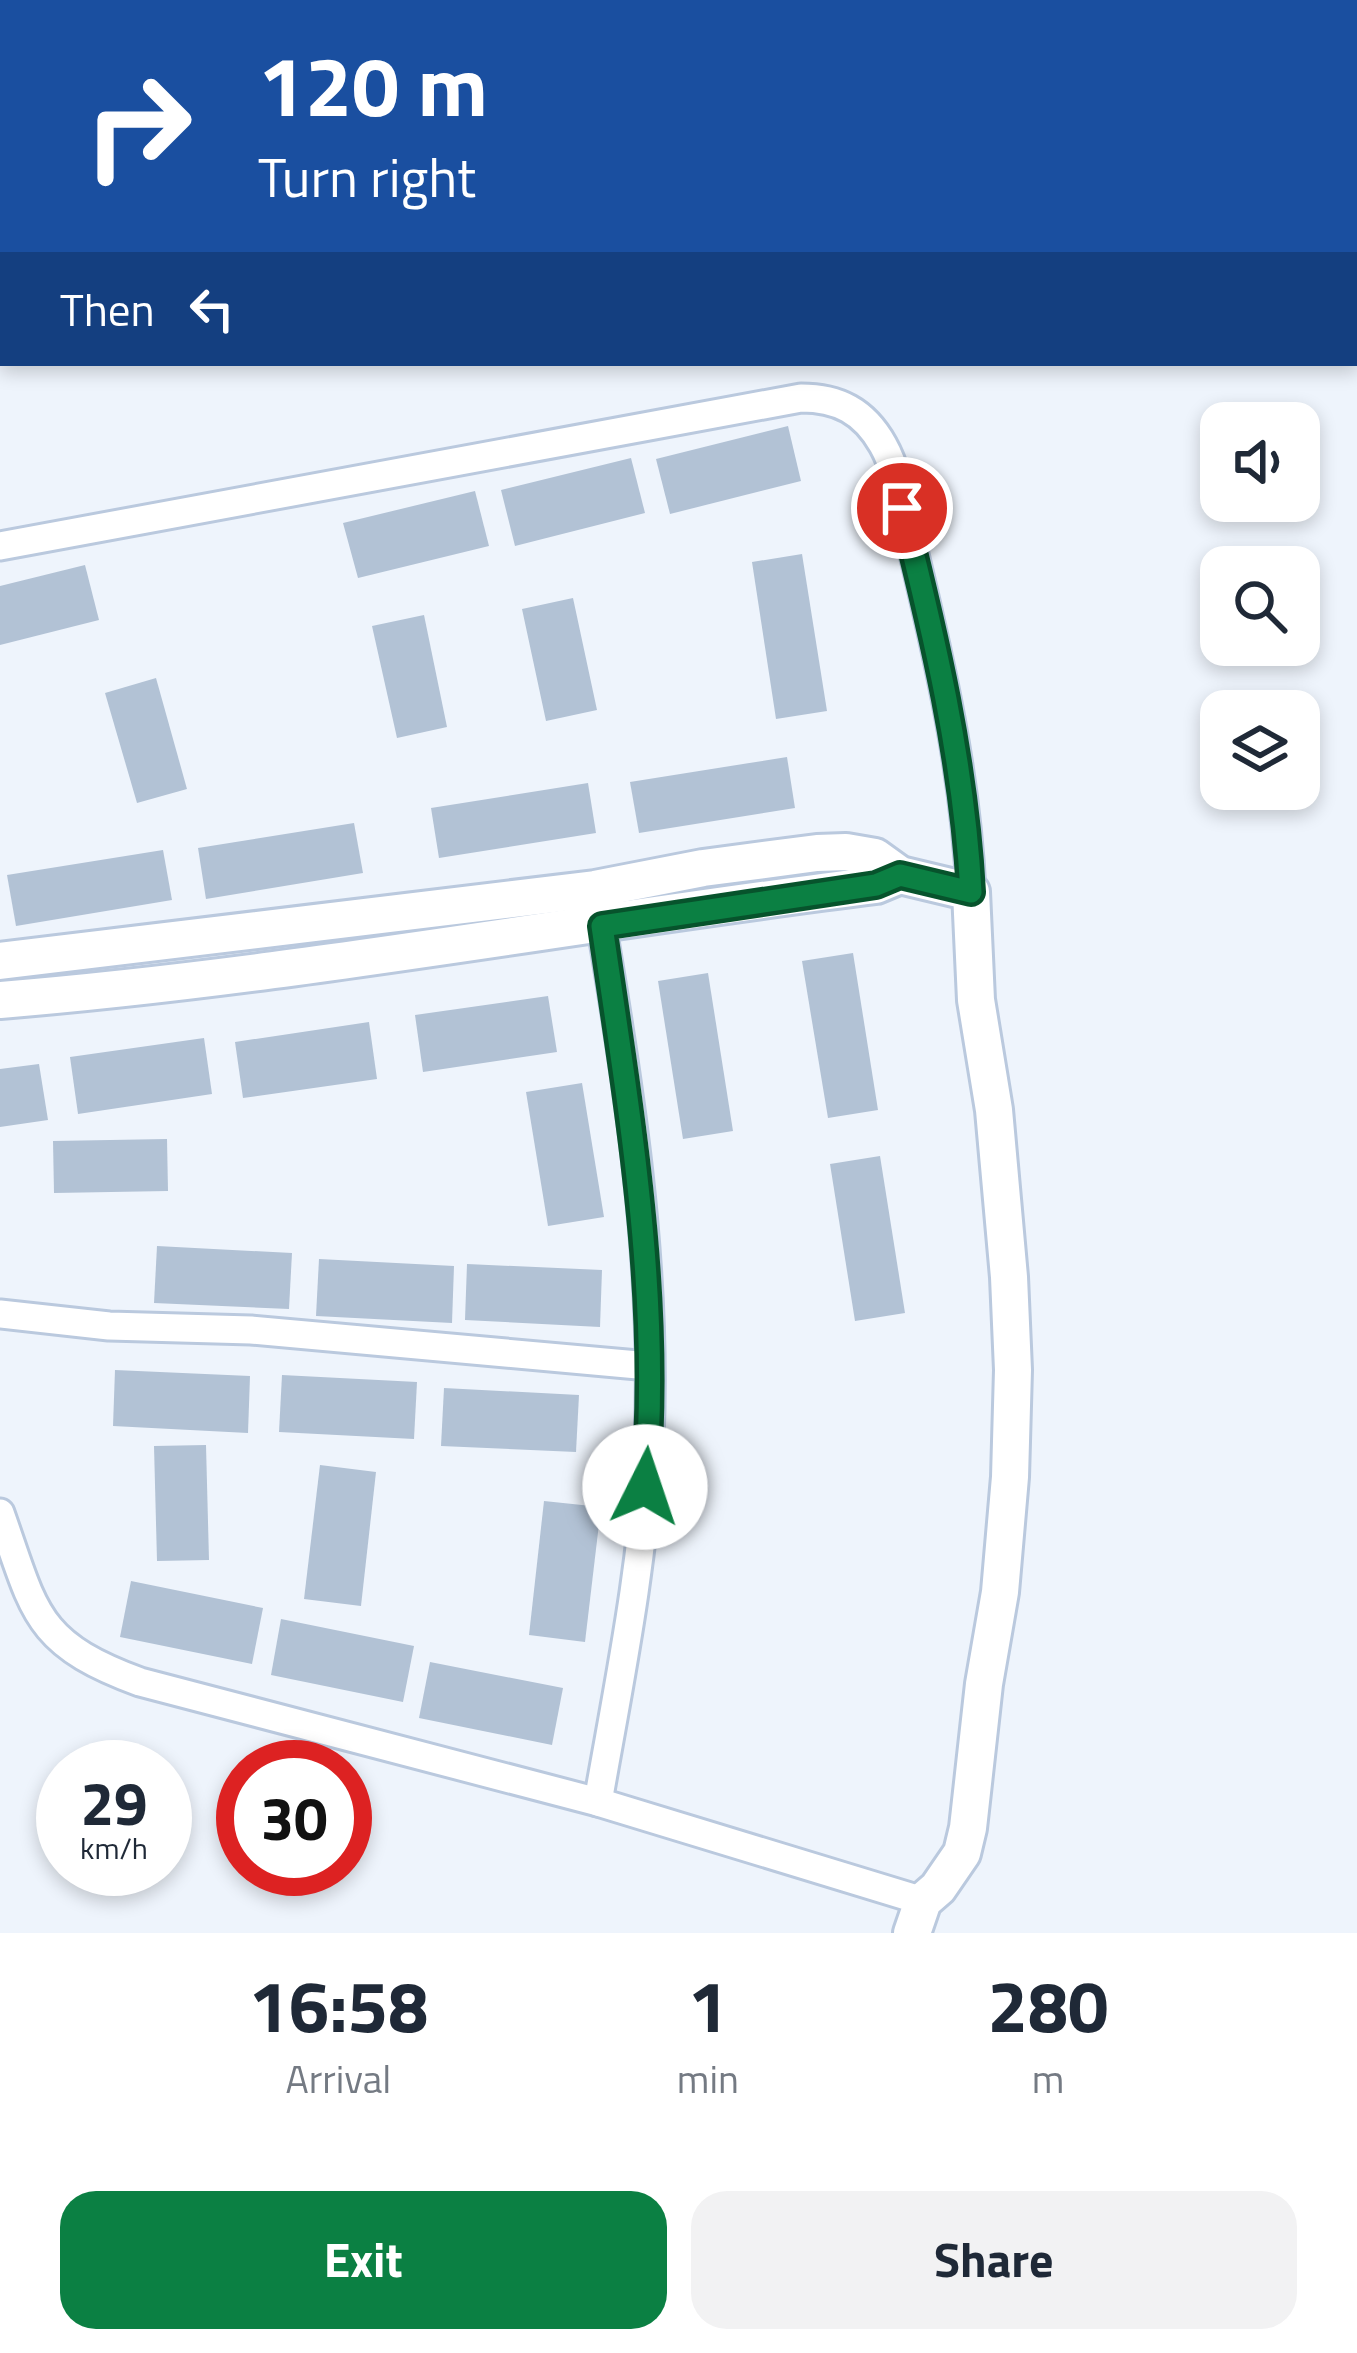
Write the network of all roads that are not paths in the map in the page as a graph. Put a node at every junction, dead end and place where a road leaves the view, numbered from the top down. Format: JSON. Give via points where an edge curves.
{"nodes":[{"id":1,"x":0,"y":546,"type":"edge"},
{"id":2,"x":900,"y":875,"type":"junction"},
{"id":3,"x":596,"y":889,"type":"junction"},
{"id":4,"x":971,"y":892,"type":"junction"},
{"id":5,"x":602,"y":926,"type":"junction"},
{"id":6,"x":0,"y":961,"type":"edge"},
{"id":7,"x":0,"y":1000,"type":"edge"},
{"id":8,"x":0,"y":1314,"type":"edge"},
{"id":9,"x":649,"y":1366,"type":"junction"},
{"id":10,"x":0,"y":1513,"type":"edge"},
{"id":11,"x":598,"y":1802,"type":"junction"},
{"id":12,"x":917,"y":1917,"type":"edge"}],
"edges":[{"from":1,"to":4,"type":"street","via":[[801,398],[838,401],[874,432],[895,476],[956,741]]},
{"from":2,"to":3,"type":"street","via":[[875,857],[846,852]]},
{"from":2,"to":4,"type":"street"},
{"from":2,"to":5,"type":"street"},
{"from":3,"to":5,"type":"street"},
{"from":3,"to":6,"type":"street"},
{"from":4,"to":12,"type":"street","via":[[1009,1277],[1010,1477],[968,1828],[953,1869]]},
{"from":5,"to":7,"type":"street"},
{"from":5,"to":9,"type":"street","via":[[640,1187]]},
{"from":8,"to":9,"type":"street"},
{"from":9,"to":11,"type":"street","via":[[637,1582]]},
{"from":10,"to":11,"type":"street","via":[[38,1616],[90,1664]]},
{"from":11,"to":12,"type":"street"}]}
